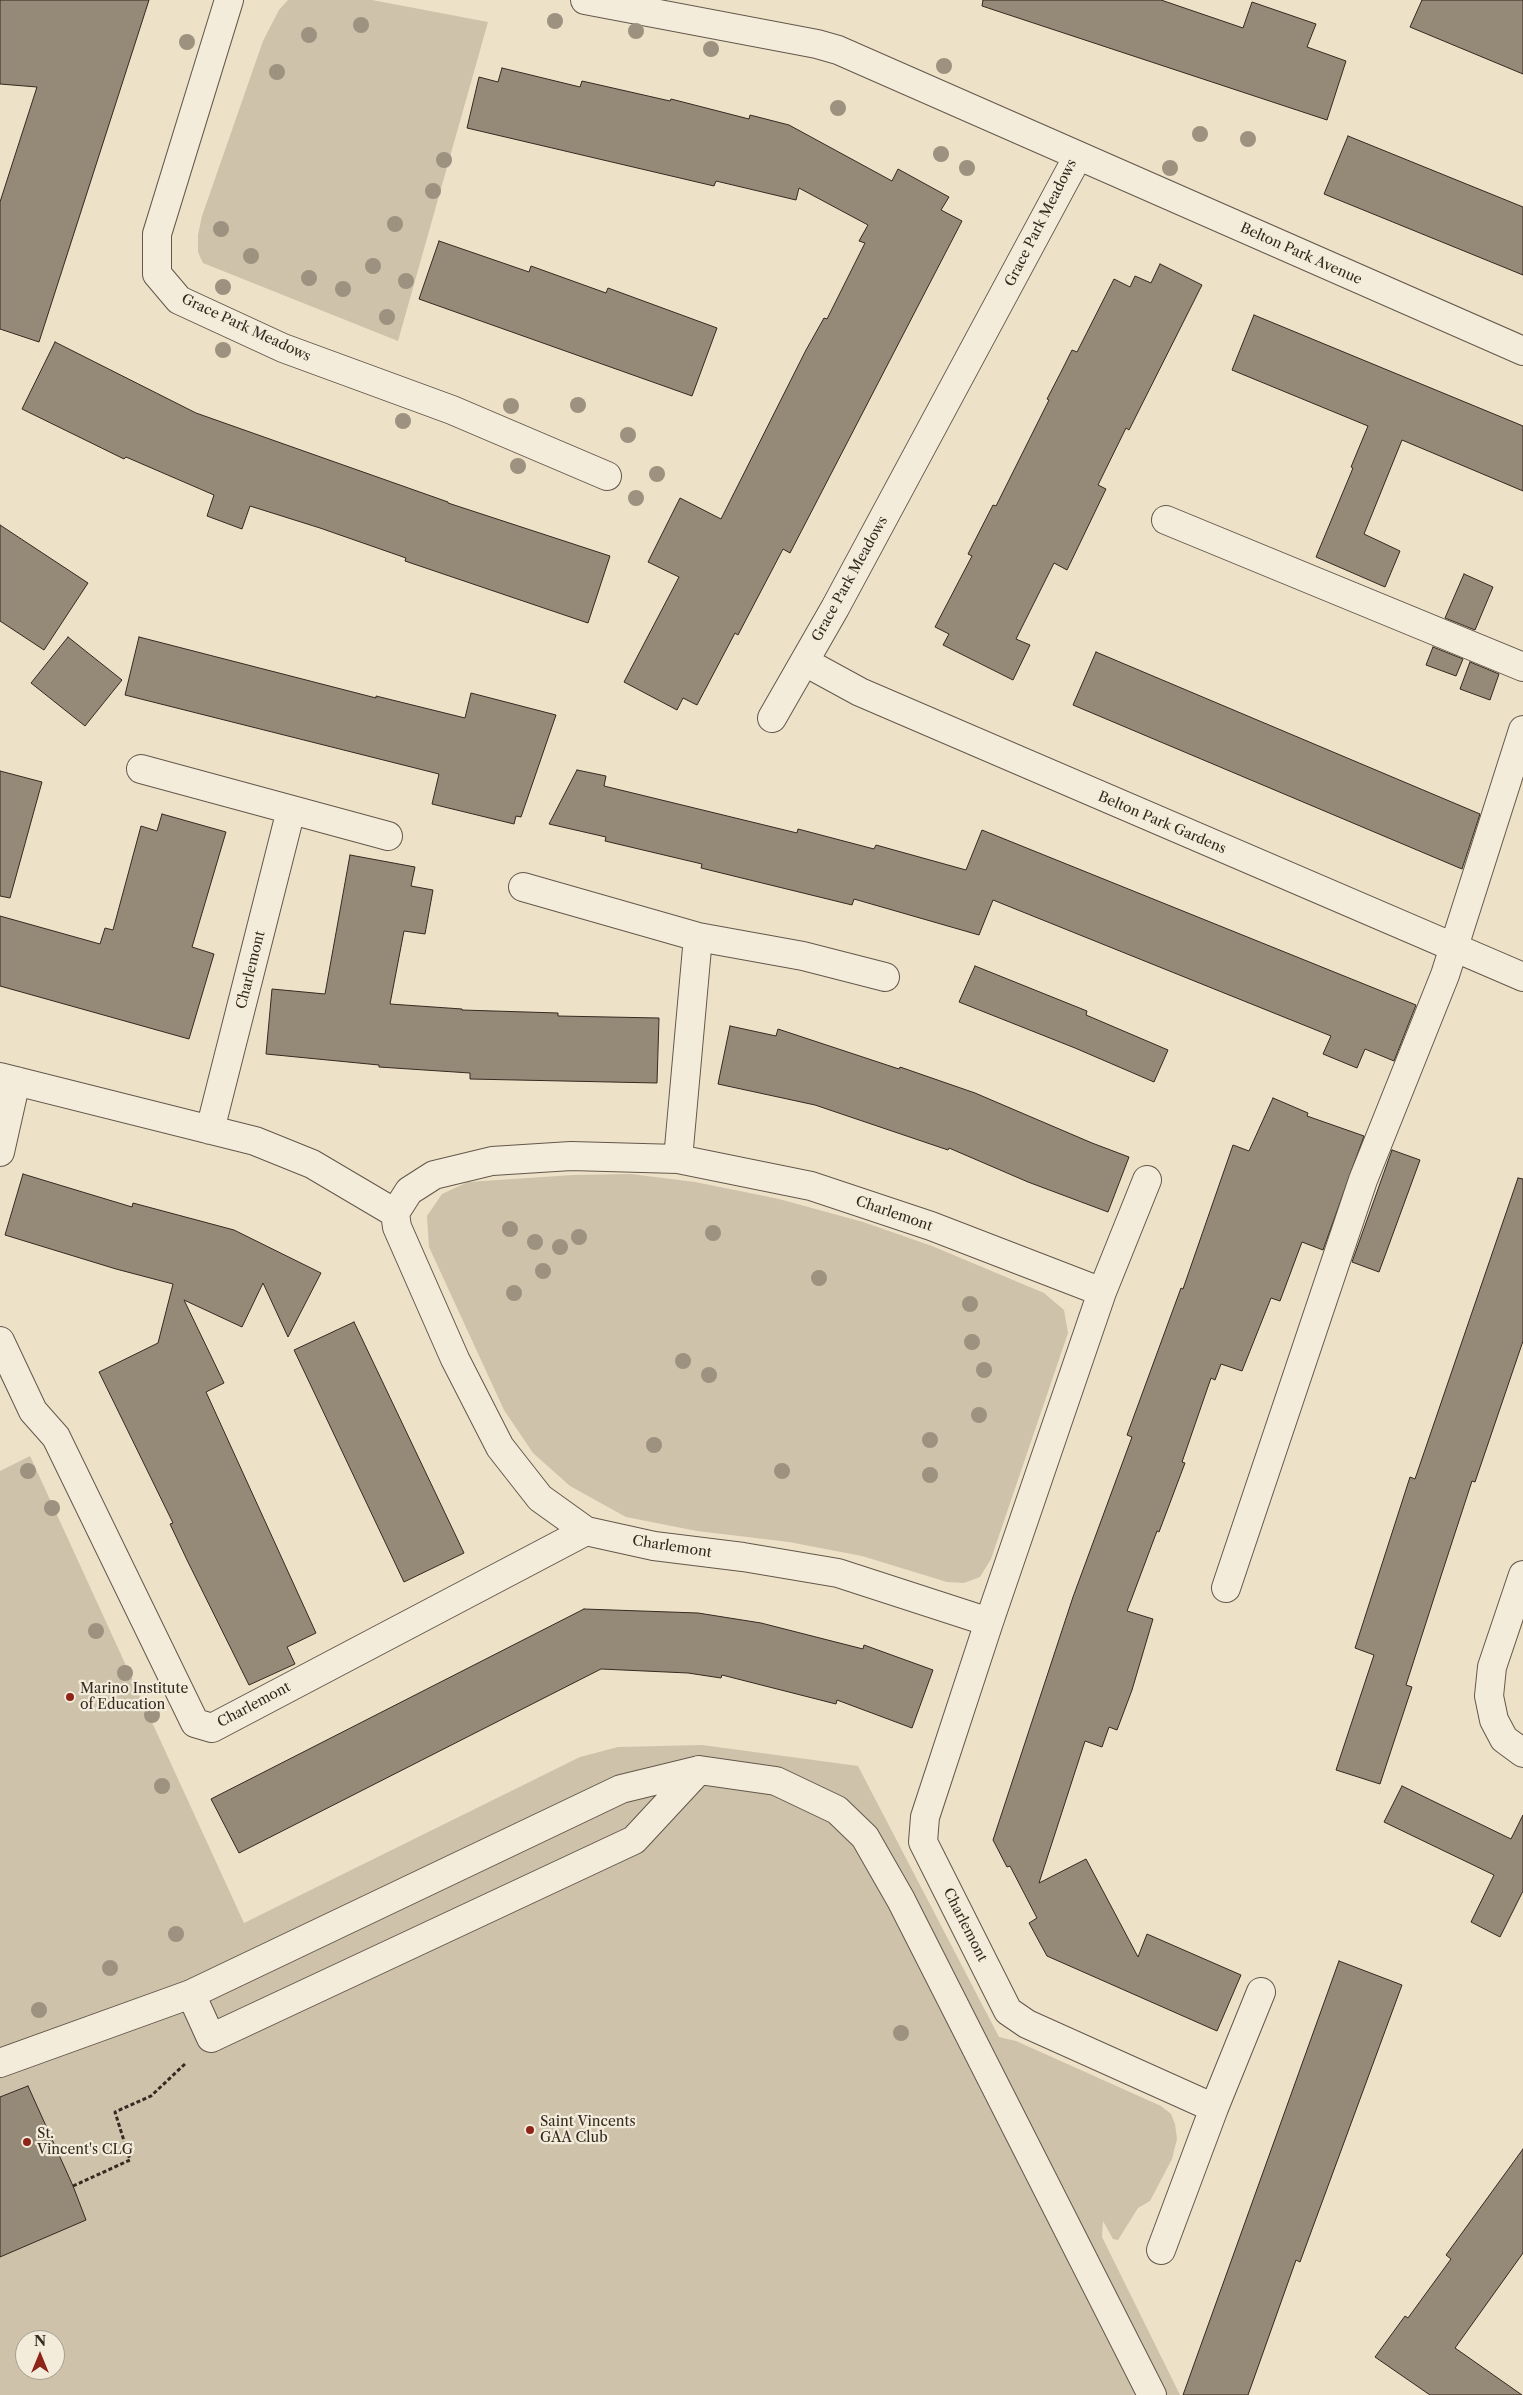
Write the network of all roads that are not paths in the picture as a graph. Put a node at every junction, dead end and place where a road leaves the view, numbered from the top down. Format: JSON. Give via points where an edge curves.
{"nodes":[{"id":1,"x":229,"y":0,"type":"edge"},
{"id":2,"x":585,"y":0,"type":"edge"},
{"id":3,"x":1078,"y":156,"type":"junction"},
{"id":4,"x":1523,"y":351,"type":"edge"},
{"id":5,"x":607,"y":476,"type":"dead end"},
{"id":6,"x":1166,"y":520,"type":"dead end"},
{"id":7,"x":805,"y":662,"type":"junction"},
{"id":8,"x":1523,"y":667,"type":"edge"},
{"id":9,"x":772,"y":718,"type":"dead end"},
{"id":10,"x":1523,"y":730,"type":"edge"},
{"id":11,"x":141,"y":769,"type":"dead end"},
{"id":12,"x":291,"y":810,"type":"junction"},
{"id":13,"x":388,"y":836,"type":"dead end"},
{"id":14,"x":523,"y":887,"type":"dead end"},
{"id":15,"x":698,"y":937,"type":"junction"},
{"id":16,"x":1454,"y":948,"type":"junction"},
{"id":17,"x":885,"y":977,"type":"dead end"},
{"id":18,"x":1523,"y":977,"type":"edge"},
{"id":19,"x":8,"y":1079,"type":"edge"},
{"id":20,"x":210,"y":1130,"type":"junction"},
{"id":21,"x":0,"y":1152,"type":"edge"},
{"id":22,"x":678,"y":1159,"type":"junction"},
{"id":23,"x":1147,"y":1180,"type":"dead end"},
{"id":24,"x":395,"y":1213,"type":"junction"},
{"id":25,"x":1102,"y":1292,"type":"junction"},
{"id":26,"x":0,"y":1341,"type":"edge"},
{"id":27,"x":586,"y":1530,"type":"junction"},
{"id":28,"x":1523,"y":1575,"type":"edge"},
{"id":29,"x":1226,"y":1588,"type":"dead end"},
{"id":30,"x":989,"y":1622,"type":"junction"},
{"id":31,"x":1523,"y":1753,"type":"edge"},
{"id":32,"x":699,"y":1770,"type":"junction"},
{"id":33,"x":1261,"y":1992,"type":"dead end"},
{"id":34,"x":191,"y":1994,"type":"junction"},
{"id":35,"x":0,"y":2063,"type":"edge"},
{"id":36,"x":1214,"y":2108,"type":"junction"},
{"id":37,"x":1161,"y":2250,"type":"dead end"},
{"id":38,"x":1152,"y":2395,"type":"edge"}],
"edges":[{"from":1,"to":5,"type":"street","name":"Grace Park Meadows","via":[[157,234],[157,274],[179,300],[283,348],[452,410]]},
{"from":2,"to":3,"type":"street","name":"Grace Park Meadows","via":[[838,50]]},
{"from":3,"to":4,"type":"street","name":"Belton Park Avenue"},
{"from":3,"to":7,"type":"street","name":"Grace Park Meadows"},
{"from":6,"to":8,"type":"street"},
{"from":7,"to":9,"type":"street","name":"Grace Park Meadows"},
{"from":7,"to":16,"type":"street","name":"Belton Park Gardens","via":[[860,692]]},
{"from":10,"to":16,"type":"street"},
{"from":11,"to":12,"type":"street"},
{"from":12,"to":13,"type":"street"},
{"from":12,"to":20,"type":"street","name":"Charlemont"},
{"from":14,"to":15,"type":"street"},
{"from":15,"to":17,"type":"street","via":[[803,956]]},
{"from":15,"to":22,"type":"street"},
{"from":16,"to":18,"type":"street","name":"Belton Park Gardens"},
{"from":16,"to":29,"type":"street","via":[[1363,1180]]},
{"from":19,"to":20,"type":"street"},
{"from":19,"to":21,"type":"street"},
{"from":20,"to":24,"type":"street","via":[[255,1141],[312,1164]]},
{"from":22,"to":24,"type":"street","name":"Charlemont","via":[[571,1156],[492,1161],[434,1175],[409,1191]]},
{"from":22,"to":25,"type":"street","name":"Charlemont","via":[[811,1186],[931,1226]]},
{"from":23,"to":25,"type":"street","name":"Charlemont"},
{"from":24,"to":27,"type":"street","name":"Charlemont","via":[[397,1226],[452,1350],[500,1447],[540,1498]]},
{"from":25,"to":30,"type":"street","name":"Charlemont"},
{"from":26,"to":27,"type":"street","name":"Charlemont","via":[[33,1411],[56,1438],[195,1723],[212,1728]]},
{"from":27,"to":30,"type":"street","name":"Charlemont","via":[[654,1546],[838,1573]]},
{"from":28,"to":31,"type":"street","via":[[1492,1667],[1489,1696],[1494,1720],[1504,1740]]},
{"from":30,"to":36,"type":"street","name":"Charlemont","via":[[925,1817],[923,1842],[1008,2011],[1027,2024]]},
{"from":32,"to":34,"type":"street","via":[[621,1789]]},
{"from":32,"to":34,"type":"street","via":[[634,1840],[211,2038]]},
{"from":32,"to":38,"type":"street","via":[[776,1781],[837,1810],[865,1837],[901,1900]]},
{"from":33,"to":36,"type":"street"},
{"from":34,"to":35,"type":"street"},
{"from":36,"to":37,"type":"street"}]}
